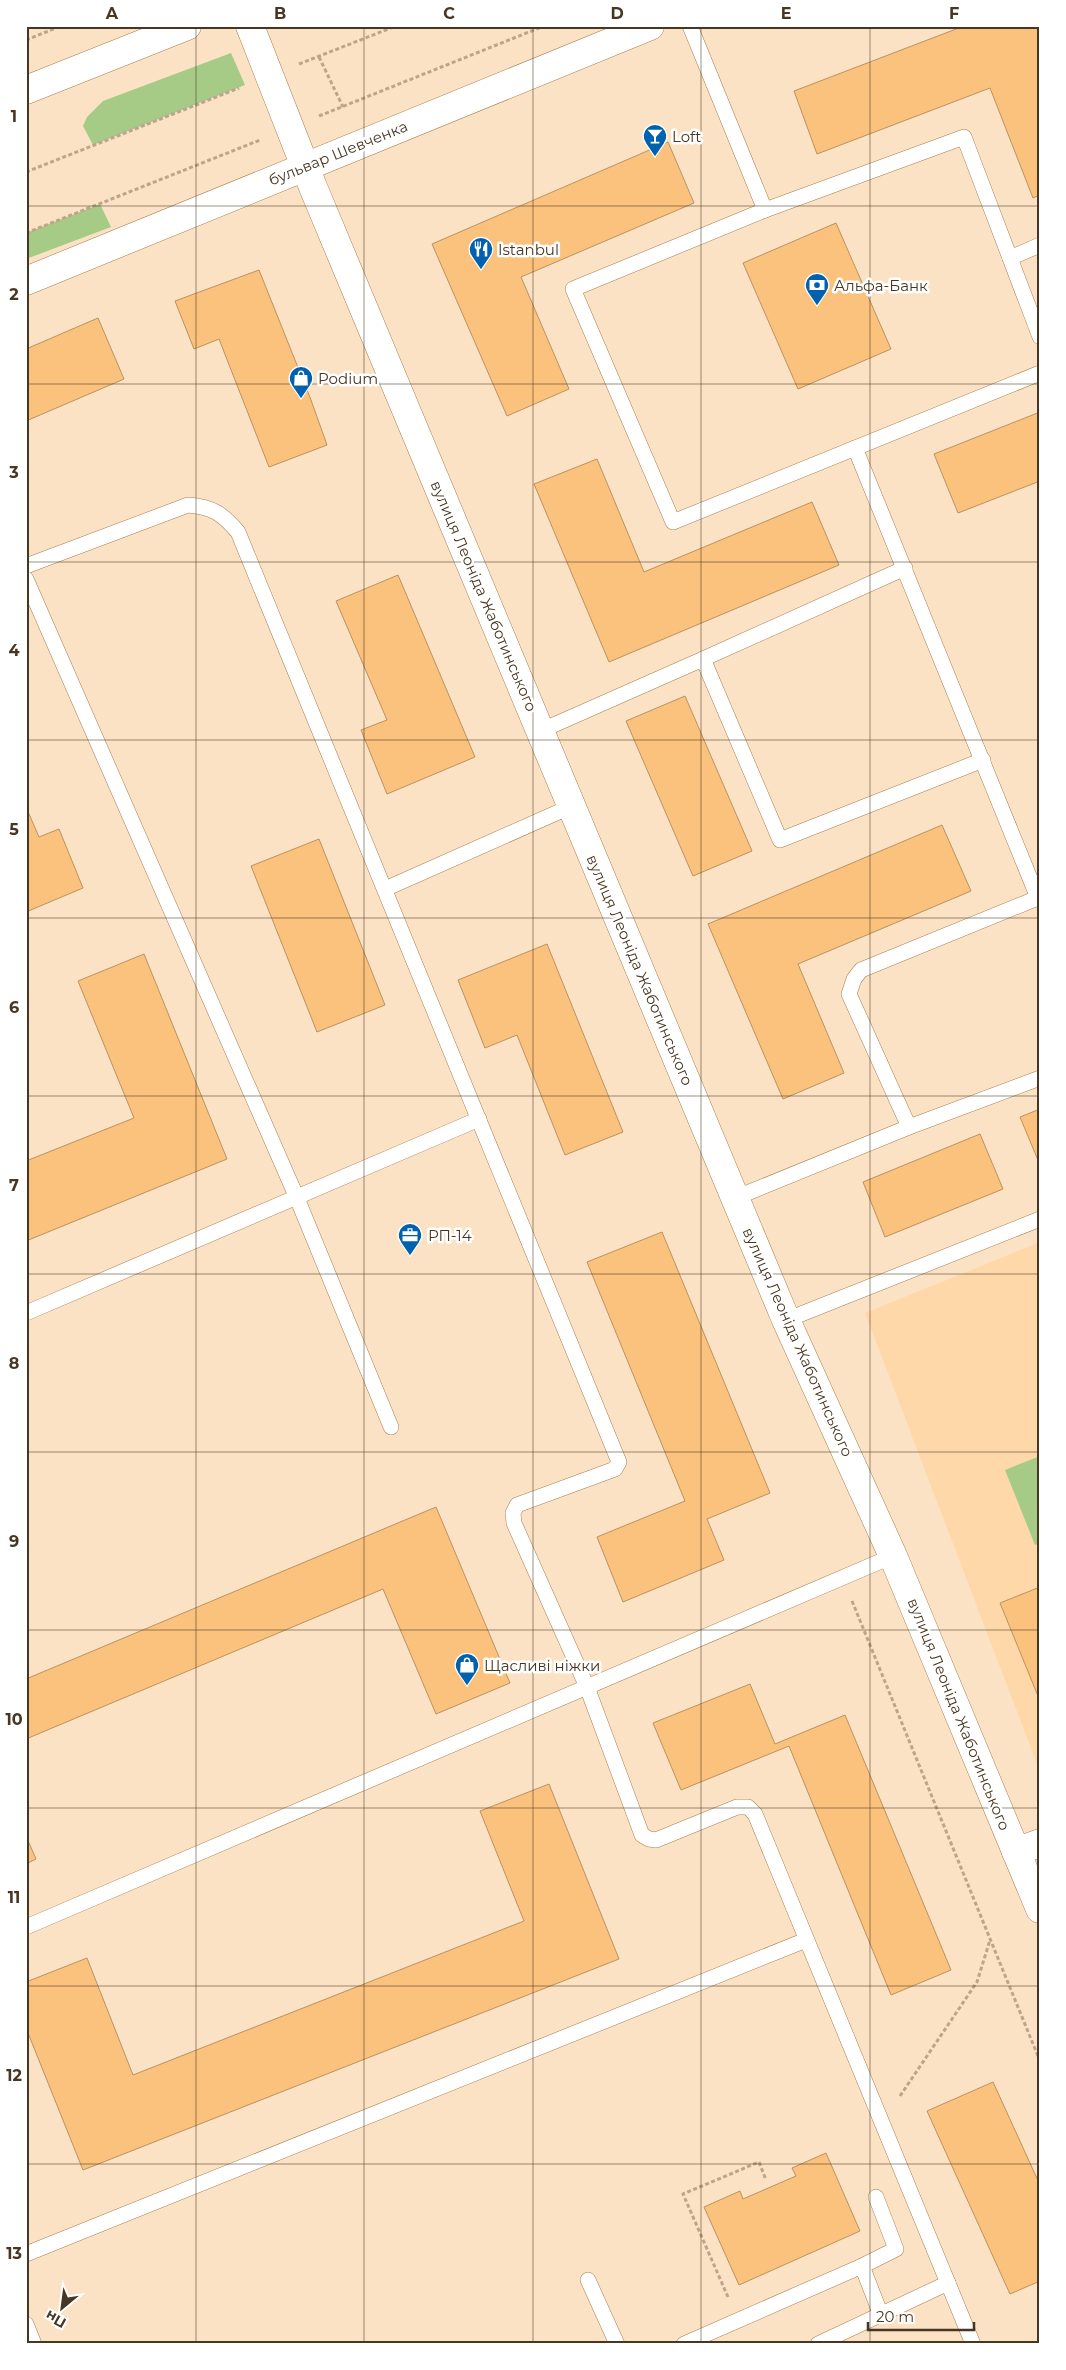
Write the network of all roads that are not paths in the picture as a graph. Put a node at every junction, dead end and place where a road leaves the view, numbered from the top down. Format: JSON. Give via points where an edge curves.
{"nodes":[{"id":1,"x":187,"y":26,"type":"edge"},
{"id":2,"x":250,"y":26,"type":"edge"},
{"id":3,"x":650,"y":26,"type":"edge"},
{"id":4,"x":690,"y":26,"type":"edge"},
{"id":5,"x":26,"y":90,"type":"edge"},
{"id":6,"x":305,"y":166,"type":"junction"},
{"id":7,"x":765,"y":210,"type":"junction"},
{"id":8,"x":1040,"y":245,"type":"edge"},
{"id":9,"x":1010,"y":258,"type":"junction"},
{"id":10,"x":26,"y":281,"type":"edge"},
{"id":11,"x":1040,"y":336,"type":"edge"},
{"id":12,"x":1040,"y":374,"type":"edge"},
{"id":13,"x":855,"y":448,"type":"junction"},
{"id":14,"x":26,"y":566,"type":"edge"},
{"id":15,"x":904,"y":568,"type":"junction"},
{"id":16,"x":26,"y":579,"type":"edge"},
{"id":17,"x":702,"y":659,"type":"junction"},
{"id":18,"x":540,"y":731,"type":"junction"},
{"id":19,"x":983,"y":760,"type":"junction"},
{"id":20,"x":572,"y":806,"type":"junction"},
{"id":21,"x":385,"y":889,"type":"junction"},
{"id":22,"x":1039,"y":898,"type":"edge"},
{"id":23,"x":1040,"y":1078,"type":"edge"},
{"id":24,"x":479,"y":1119,"type":"junction"},
{"id":25,"x":909,"y":1127,"type":"junction"},
{"id":26,"x":297,"y":1198,"type":"junction"},
{"id":27,"x":735,"y":1198,"type":"junction"},
{"id":28,"x":1040,"y":1219,"type":"edge"},
{"id":29,"x":26,"y":1313,"type":"edge"},
{"id":30,"x":786,"y":1320,"type":"junction"},
{"id":31,"x":391,"y":1427,"type":"dead end"},
{"id":32,"x":894,"y":1556,"type":"junction"},
{"id":33,"x":587,"y":1687,"type":"junction"},
{"id":34,"x":1028,"y":1848,"type":"edge"},
{"id":35,"x":1040,"y":1909,"type":"edge"},
{"id":36,"x":26,"y":1927,"type":"edge"},
{"id":37,"x":806,"y":1940,"type":"junction"},
{"id":38,"x":876,"y":2197,"type":"dead end"},
{"id":39,"x":26,"y":2254,"type":"edge"},
{"id":40,"x":862,"y":2266,"type":"junction"},
{"id":41,"x":588,"y":2280,"type":"dead end"},
{"id":42,"x":948,"y":2283,"type":"junction"},
{"id":43,"x":881,"y":2315,"type":"junction"},
{"id":44,"x":26,"y":2324,"type":"edge"},
{"id":45,"x":34,"y":2344,"type":"edge"},
{"id":46,"x":617,"y":2344,"type":"edge"},
{"id":47,"x":684,"y":2344,"type":"edge"},
{"id":48,"x":818,"y":2344,"type":"edge"},
{"id":49,"x":973,"y":2344,"type":"edge"}],
"edges":[{"from":1,"to":5,"type":"street"},
{"from":2,"to":6,"type":"street","name":"вулиця Леоніда Жаботинського"},
{"from":3,"to":6,"type":"street","name":"бульвар Шевченка"},
{"from":4,"to":7,"type":"lane"},
{"from":6,"to":10,"type":"street","name":"бульвар Шевченка"},
{"from":6,"to":18,"type":"street","name":"вулиця Леоніда Жаботинського"},
{"from":7,"to":9,"type":"lane","via":[[964,137]]},
{"from":7,"to":13,"type":"lane","via":[[573,289],[672,522]]},
{"from":8,"to":9,"type":"lane"},
{"from":9,"to":11,"type":"lane"},
{"from":12,"to":13,"type":"lane"},
{"from":13,"to":15,"type":"lane"},
{"from":14,"to":21,"type":"lane","via":[[188,505],[206,506],[230,522],[238,532]]},
{"from":15,"to":17,"type":"lane"},
{"from":15,"to":19,"type":"lane"},
{"from":16,"to":26,"type":"lane"},
{"from":17,"to":18,"type":"lane"},
{"from":17,"to":19,"type":"lane","via":[[780,840]]},
{"from":18,"to":20,"type":"street","name":"вулиця Леоніда Жаботинського"},
{"from":19,"to":22,"type":"lane"},
{"from":20,"to":21,"type":"lane"},
{"from":20,"to":27,"type":"street","name":"вулиця Леоніда Жаботинського"},
{"from":21,"to":24,"type":"lane"},
{"from":22,"to":25,"type":"lane","via":[[861,970],[854,979],[849,994]]},
{"from":23,"to":25,"type":"lane"},
{"from":24,"to":26,"type":"lane"},
{"from":24,"to":33,"type":"lane","via":[[619,1462],[615,1469],[517,1506],[513,1513],[514,1523]]},
{"from":25,"to":27,"type":"lane"},
{"from":26,"to":29,"type":"lane"},
{"from":26,"to":31,"type":"lane"},
{"from":27,"to":30,"type":"street","name":"вулиця Леоніда Жаботинського"},
{"from":28,"to":30,"type":"lane"},
{"from":30,"to":32,"type":"street","name":"вулиця Леоніда Жаботинського"},
{"from":32,"to":33,"type":"lane"},
{"from":32,"to":34,"type":"street","name":"вулиця Леоніда Жаботинського"},
{"from":33,"to":36,"type":"lane"},
{"from":33,"to":37,"type":"lane","via":[[642,1835],[656,1840],[737,1807],[748,1808],[755,1814]]},
{"from":34,"to":35,"type":"street","name":"вулиця Леоніда Жаботинського"},
{"from":37,"to":39,"type":"lane"},
{"from":37,"to":42,"type":"lane"},
{"from":38,"to":40,"type":"lane","via":[[896,2249]]},
{"from":40,"to":43,"type":"lane"},
{"from":40,"to":47,"type":"lane"},
{"from":41,"to":46,"type":"lane"},
{"from":42,"to":43,"type":"lane"},
{"from":42,"to":49,"type":"lane"},
{"from":43,"to":48,"type":"lane"},
{"from":44,"to":45,"type":"lane"}]}
